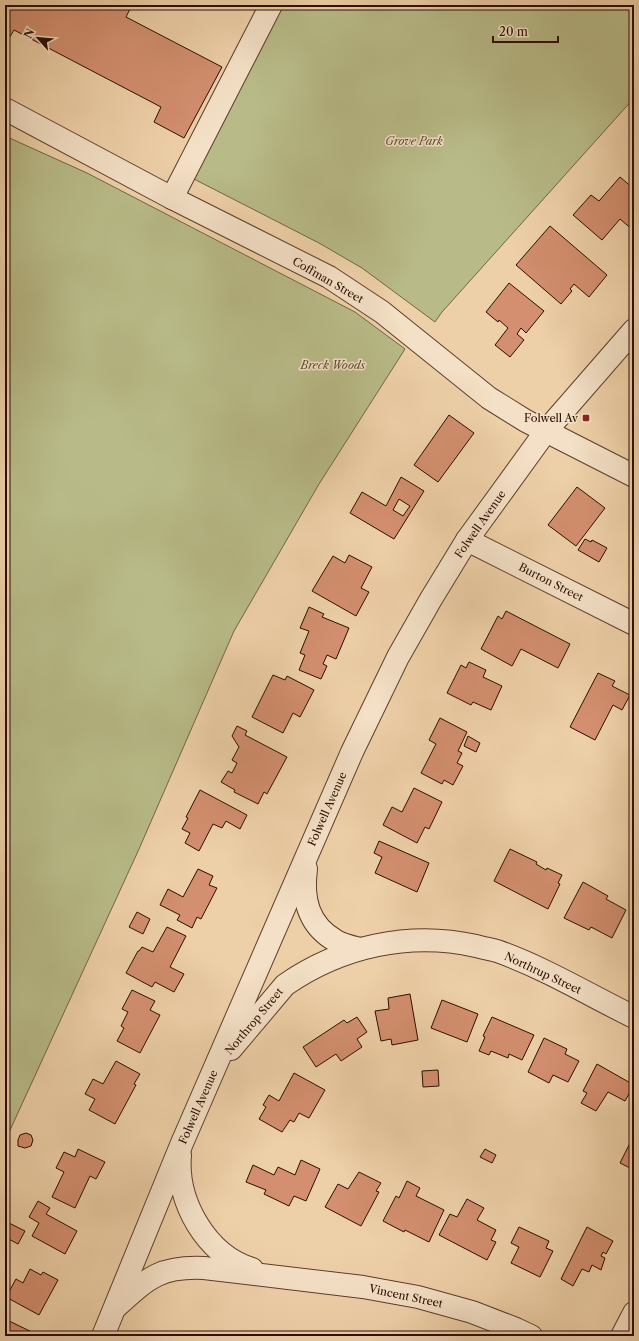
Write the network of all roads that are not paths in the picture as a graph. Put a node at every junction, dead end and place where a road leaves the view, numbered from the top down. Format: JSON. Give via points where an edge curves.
{"nodes":[{"id":1,"x":271,"y":5,"type":"edge"},
{"id":2,"x":5,"y":109,"type":"edge"},
{"id":3,"x":172,"y":198,"type":"junction"},
{"id":4,"x":634,"y":330,"type":"edge"},
{"id":5,"x":546,"y":431,"type":"junction"},
{"id":6,"x":634,"y":476,"type":"edge"},
{"id":7,"x":467,"y":540,"type":"junction"},
{"id":8,"x":634,"y":624,"type":"edge"},
{"id":9,"x":309,"y":851,"type":"junction"},
{"id":10,"x":360,"y":949,"type":"junction"},
{"id":11,"x":634,"y":1018,"type":"edge"},
{"id":12,"x":216,"y":1066,"type":"junction"},
{"id":13,"x":182,"y":1143,"type":"junction"},
{"id":14,"x":276,"y":1277,"type":"junction"},
{"id":15,"x":114,"y":1309,"type":"junction"},
{"id":16,"x":634,"y":1313,"type":"edge"},
{"id":17,"x":103,"y":1336,"type":"edge"},
{"id":18,"x":531,"y":1336,"type":"edge"},
{"id":19,"x":622,"y":1336,"type":"edge"}],
"edges":[{"from":1,"to":3,"type":"street"},
{"from":2,"to":3,"type":"street","name":"Coffman Street"},
{"from":3,"to":5,"type":"street","name":"Coffman Street","via":[[329,277],[382,312],[489,398]]},
{"from":4,"to":5,"type":"street","name":"Folwell Avenue"},
{"from":5,"to":6,"type":"street","name":"Coffman Street"},
{"from":5,"to":7,"type":"street","name":"Folwell Avenue"},
{"from":7,"to":8,"type":"street","name":"Burton Street"},
{"from":7,"to":9,"type":"street","name":"Folwell Avenue","via":[[398,657],[352,752]]},
{"from":9,"to":10,"type":"street","via":[[304,885],[307,906],[314,920],[337,942]]},
{"from":9,"to":12,"type":"street","name":"Folwell Avenue"},
{"from":10,"to":11,"type":"street","name":"Northrup Street","via":[[385,943],[417,940],[457,942],[496,951],[533,966]]},
{"from":10,"to":12,"type":"street","name":"Northrop Street","via":[[325,962],[285,985]]},
{"from":12,"to":13,"type":"street","name":"Folwell Avenue"},
{"from":13,"to":14,"type":"street","name":"Vincent Street","via":[[181,1182],[187,1205],[198,1226],[213,1245],[232,1260],[246,1268]]},
{"from":13,"to":15,"type":"street","name":"Folwell Avenue"},
{"from":14,"to":15,"type":"street","name":"Vincent Street","via":[[204,1268],[172,1269],[150,1278]]},
{"from":14,"to":18,"type":"street","name":"Vincent Street","via":[[363,1287],[418,1297],[472,1312]]},
{"from":15,"to":17,"type":"street","name":"Folwell Avenue"},
{"from":16,"to":19,"type":"street"}]}
